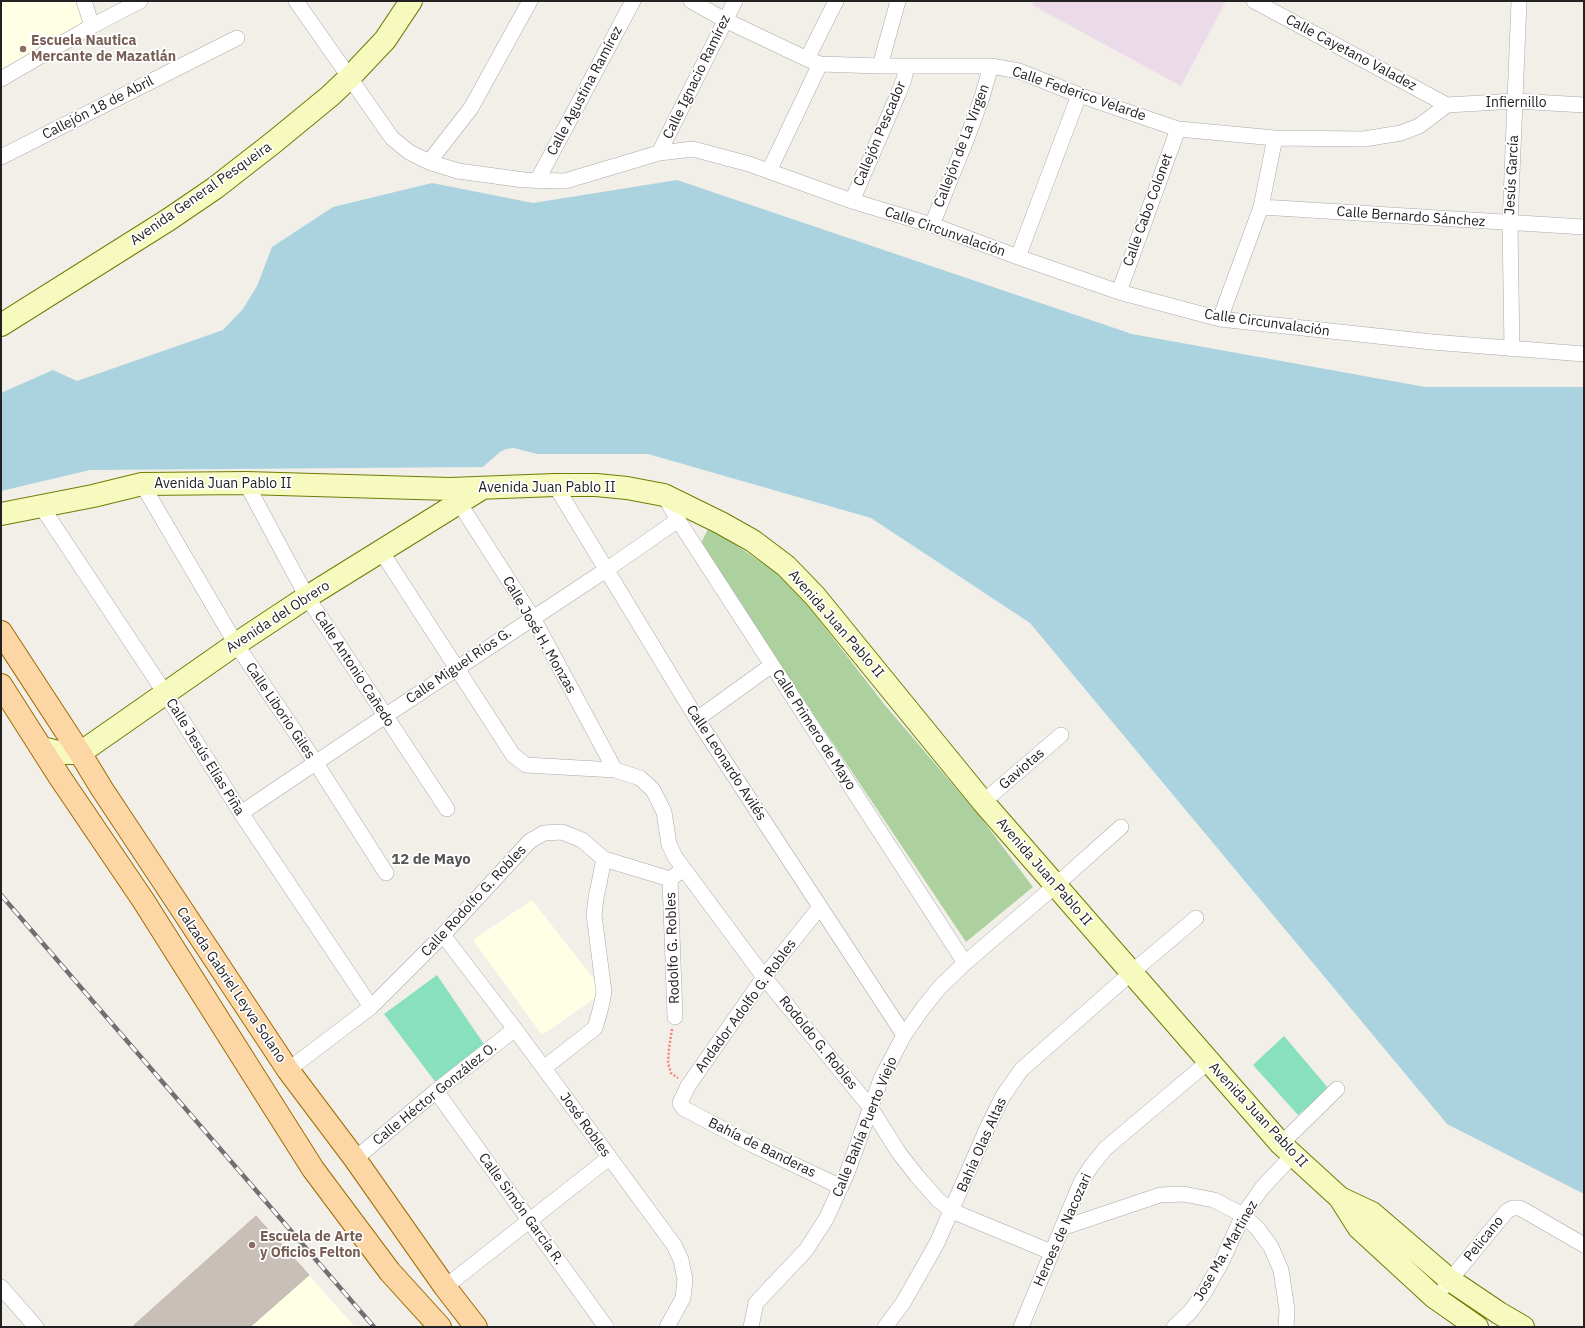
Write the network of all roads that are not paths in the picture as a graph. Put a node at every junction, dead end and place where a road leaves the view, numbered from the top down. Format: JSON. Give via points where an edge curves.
{"nodes":[{"id":1,"x":84,"y":1,"type":"edge"},
{"id":2,"x":140,"y":1,"type":"edge"},
{"id":3,"x":296,"y":1,"type":"edge"},
{"id":4,"x":411,"y":1,"type":"edge"},
{"id":5,"x":530,"y":1,"type":"edge"},
{"id":6,"x":633,"y":1,"type":"edge"},
{"id":7,"x":691,"y":1,"type":"edge"},
{"id":8,"x":735,"y":1,"type":"edge"},
{"id":9,"x":836,"y":1,"type":"edge"},
{"id":10,"x":898,"y":1,"type":"edge"},
{"id":11,"x":1254,"y":1,"type":"edge"},
{"id":12,"x":1519,"y":1,"type":"edge"},
{"id":13,"x":725,"y":20,"type":"junction"},
{"id":14,"x":92,"y":26,"type":"junction"},
{"id":15,"x":237,"y":38,"type":"dead end"},
{"id":16,"x":813,"y":62,"type":"junction"},
{"id":17,"x":880,"y":66,"type":"junction"},
{"id":18,"x":907,"y":66,"type":"junction"},
{"id":19,"x":991,"y":66,"type":"junction"},
{"id":20,"x":350,"y":77,"type":"junction"},
{"id":21,"x":1,"y":79,"type":"edge"},
{"id":22,"x":1079,"y":95,"type":"junction"},
{"id":23,"x":1516,"y":101,"type":"junction"},
{"id":24,"x":1447,"y":104,"type":"junction"},
{"id":25,"x":1584,"y":105,"type":"edge"},
{"id":26,"x":1178,"y":129,"type":"junction"},
{"id":27,"x":1275,"y":138,"type":"junction"},
{"id":28,"x":659,"y":153,"type":"junction"},
{"id":29,"x":1,"y":157,"type":"edge"},
{"id":30,"x":429,"y":162,"type":"junction"},
{"id":31,"x":769,"y":171,"type":"junction"},
{"id":32,"x":537,"y":181,"type":"junction"},
{"id":33,"x":852,"y":201,"type":"junction"},
{"id":34,"x":1261,"y":207,"type":"junction"},
{"id":35,"x":1510,"y":224,"type":"junction"},
{"id":36,"x":932,"y":225,"type":"junction"},
{"id":37,"x":1584,"y":227,"type":"edge"},
{"id":38,"x":1018,"y":258,"type":"junction"},
{"id":39,"x":1119,"y":292,"type":"junction"},
{"id":40,"x":1220,"y":319,"type":"junction"},
{"id":41,"x":1,"y":325,"type":"edge"},
{"id":42,"x":1512,"y":349,"type":"junction"},
{"id":43,"x":1584,"y":354,"type":"edge"},
{"id":44,"x":246,"y":483,"type":"junction"},
{"id":45,"x":142,"y":484,"type":"junction"},
{"id":46,"x":555,"y":485,"type":"junction"},
{"id":47,"x":664,"y":495,"type":"junction"},
{"id":48,"x":455,"y":496,"type":"junction"},
{"id":49,"x":41,"y":506,"type":"junction"},
{"id":50,"x":1,"y":514,"type":"edge"},
{"id":51,"x":678,"y":520,"type":"junction"},
{"id":52,"x":381,"y":551,"type":"junction"},
{"id":53,"x":606,"y":570,"type":"junction"},
{"id":54,"x":307,"y":597,"type":"junction"},
{"id":55,"x":533,"y":618,"type":"junction"},
{"id":56,"x":1,"y":632,"type":"edge"},
{"id":57,"x":236,"y":644,"type":"junction"},
{"id":58,"x":772,"y":665,"type":"junction"},
{"id":59,"x":457,"y":669,"type":"junction"},
{"id":60,"x":1,"y":685,"type":"edge"},
{"id":61,"x":165,"y":693,"type":"junction"},
{"id":62,"x":385,"y":716,"type":"junction"},
{"id":63,"x":697,"y":719,"type":"junction"},
{"id":64,"x":1061,"y":735,"type":"dead end"},
{"id":65,"x":42,"y":748,"type":"junction"},
{"id":66,"x":80,"y":753,"type":"junction"},
{"id":67,"x":316,"y":763,"type":"junction"},
{"id":68,"x":615,"y":770,"type":"junction"},
{"id":69,"x":983,"y":802,"type":"junction"},
{"id":70,"x":447,"y":809,"type":"dead end"},
{"id":71,"x":241,"y":813,"type":"junction"},
{"id":72,"x":1121,"y":827,"type":"dead end"},
{"id":73,"x":604,"y":859,"type":"junction"},
{"id":74,"x":684,"y":869,"type":"junction"},
{"id":75,"x":386,"y":873,"type":"dead end"},
{"id":76,"x":670,"y":879,"type":"junction"},
{"id":77,"x":1056,"y":886,"type":"junction"},
{"id":78,"x":820,"y":907,"type":"junction"},
{"id":79,"x":1196,"y":918,"type":"dead end"},
{"id":80,"x":443,"y":935,"type":"junction"},
{"id":81,"x":965,"y":963,"type":"junction"},
{"id":82,"x":1131,"y":973,"type":"junction"},
{"id":83,"x":764,"y":977,"type":"junction"},
{"id":84,"x":371,"y":1007,"type":"junction"},
{"id":85,"x":675,"y":1017,"type":"road end"},
{"id":86,"x":515,"y":1028,"type":"junction"},
{"id":87,"x":904,"y":1035,"type":"junction"},
{"id":88,"x":1208,"y":1062,"type":"junction"},
{"id":89,"x":544,"y":1068,"type":"junction"},
{"id":90,"x":288,"y":1070,"type":"junction"},
{"id":91,"x":1337,"y":1089,"type":"dead end"},
{"id":92,"x":436,"y":1091,"type":"junction"},
{"id":93,"x":870,"y":1107,"type":"junction"},
{"id":94,"x":682,"y":1108,"type":"joint"},
{"id":95,"x":1287,"y":1150,"type":"junction"},
{"id":96,"x":609,"y":1158,"type":"junction"},
{"id":97,"x":355,"y":1159,"type":"junction"},
{"id":98,"x":841,"y":1187,"type":"junction"},
{"id":99,"x":1340,"y":1198,"type":"junction"},
{"id":100,"x":952,"y":1211,"type":"junction"},
{"id":101,"x":1243,"y":1215,"type":"junction"},
{"id":102,"x":529,"y":1221,"type":"junction"},
{"id":103,"x":1062,"y":1228,"type":"junction"},
{"id":104,"x":1584,"y":1245,"type":"edge"},
{"id":105,"x":1051,"y":1252,"type":"junction"},
{"id":106,"x":390,"y":1272,"type":"junction"},
{"id":107,"x":1450,"y":1280,"type":"junction"},
{"id":108,"x":1,"y":1287,"type":"edge"},
{"id":109,"x":445,"y":1287,"type":"junction"},
{"id":110,"x":1434,"y":1297,"type":"junction"},
{"id":111,"x":468,"y":1324,"type":"edge"},
{"id":112,"x":36,"y":1327,"type":"edge"},
{"id":113,"x":419,"y":1327,"type":"edge"},
{"id":114,"x":440,"y":1327,"type":"edge"},
{"id":115,"x":606,"y":1327,"type":"edge"},
{"id":116,"x":667,"y":1327,"type":"edge"},
{"id":117,"x":751,"y":1327,"type":"edge"},
{"id":118,"x":885,"y":1327,"type":"edge"},
{"id":119,"x":1021,"y":1327,"type":"edge"},
{"id":120,"x":1174,"y":1327,"type":"edge"},
{"id":121,"x":1286,"y":1327,"type":"edge"},
{"id":122,"x":1477,"y":1327,"type":"edge"},
{"id":123,"x":1523,"y":1327,"type":"edge"}],
"edges":[{"from":1,"to":14,"type":"street"},
{"from":2,"to":14,"type":"street"},
{"from":3,"to":20,"type":"street","name":"Calle Circunvalación"},
{"from":4,"to":20,"type":"main road","name":"Avenida General Pesqueira","via":[[385,40]]},
{"from":5,"to":30,"type":"street","via":[[471,108]]},
{"from":6,"to":32,"type":"street","name":"Calle Agustina Ramírez"},
{"from":7,"to":13,"type":"street","name":"Calle Federico Velarde"},
{"from":8,"to":13,"type":"street","name":"Calle Ignacio Ramírez"},
{"from":9,"to":16,"type":"street"},
{"from":10,"to":17,"type":"street"},
{"from":11,"to":24,"type":"street","name":"Calle Cayetano Valadez"},
{"from":12,"to":23,"type":"street","name":"Jesús García"},
{"from":13,"to":16,"type":"street","name":"Calle Federico Velarde"},
{"from":13,"to":28,"type":"street","name":"Calle Ignacio Ramírez"},
{"from":14,"to":21,"type":"street"},
{"from":15,"to":29,"type":"street","name":"Callejón 18 de Abril"},
{"from":16,"to":17,"type":"street","name":"Calle Federico Velarde"},
{"from":16,"to":31,"type":"street"},
{"from":17,"to":18,"type":"street","name":"Calle Federico Velarde"},
{"from":18,"to":19,"type":"street","name":"Calle Federico Velarde"},
{"from":18,"to":33,"type":"street","name":"Callejón Pescador","via":[[899,92]]},
{"from":19,"to":22,"type":"street","name":"Calle Federico Velarde","via":[[1019,71]]},
{"from":19,"to":36,"type":"street","name":"Callejón de La Virgen","via":[[982,97]]},
{"from":20,"to":30,"type":"street","name":"Calle Circunvalación","via":[[392,138],[409,152]]},
{"from":20,"to":41,"type":"main road","name":"Avenida General Pesqueira","via":[[215,188]]},
{"from":22,"to":26,"type":"street","name":"Calle Federico Velarde"},
{"from":22,"to":38,"type":"street"},
{"from":23,"to":24,"type":"street","name":"Infiernillo"},
{"from":23,"to":25,"type":"street","name":"Infiernillo"},
{"from":23,"to":35,"type":"street","name":"Jesús García"},
{"from":24,"to":27,"type":"street","name":"Calle Federico Velarde","via":[[1419,126],[1402,133],[1364,139]]},
{"from":26,"to":27,"type":"street","name":"Calle Federico Velarde"},
{"from":26,"to":39,"type":"street","name":"Calle Cabo Colonet"},
{"from":27,"to":34,"type":"street"},
{"from":28,"to":31,"type":"street","name":"Calle Circunvalación","via":[[693,149]]},
{"from":28,"to":32,"type":"street","name":"Calle Circunvalación","via":[[565,181]]},
{"from":30,"to":32,"type":"street","name":"Calle Circunvalación","via":[[458,171]]},
{"from":31,"to":33,"type":"street","name":"Calle Circunvalación"},
{"from":33,"to":36,"type":"street","name":"Calle Circunvalación"},
{"from":34,"to":35,"type":"street","name":"Calle Bernardo Sánchez"},
{"from":34,"to":40,"type":"street"},
{"from":35,"to":37,"type":"street","name":"Calle Bernardo Sánchez"},
{"from":35,"to":42,"type":"street","name":"Jesús García"},
{"from":36,"to":38,"type":"street","name":"Calle Circunvalación"},
{"from":38,"to":39,"type":"street","name":"Calle Circunvalación"},
{"from":39,"to":40,"type":"street","name":"Calle Circunvalación"},
{"from":40,"to":42,"type":"street","name":"Calle Circunvalación"},
{"from":42,"to":43,"type":"street","name":"Calle Circunvalación"},
{"from":44,"to":45,"type":"main road","name":"Avenida Juan Pablo II"},
{"from":44,"to":48,"type":"main road","name":"Avenida Juan Pablo II"},
{"from":44,"to":54,"type":"street","name":"Calle Antonio Cañedo"},
{"from":45,"to":49,"type":"main road","name":"Avenida Juan Pablo II"},
{"from":45,"to":57,"type":"street","name":"Calle Liborio Giles"},
{"from":46,"to":47,"type":"main road","name":"Avenida Juan Pablo II","via":[[596,485]]},
{"from":46,"to":48,"type":"main road","name":"Avenida Juan Pablo II","via":[[482,488]]},
{"from":46,"to":53,"type":"street","name":"Calle Leonardo Avilés"},
{"from":47,"to":51,"type":"street","name":"Calle Primero de Mayo"},
{"from":47,"to":69,"type":"main road","name":"Avenida Juan Pablo II","via":[[721,522],[786,566],[815,596]]},
{"from":48,"to":52,"type":"main road","name":"Avenida del Obrero"},
{"from":48,"to":55,"type":"street","name":"Calle José H. Monzas"},
{"from":49,"to":50,"type":"main road","name":"Avenida Juan Pablo II"},
{"from":49,"to":61,"type":"street","name":"Calle Jesús Elías Piña"},
{"from":51,"to":53,"type":"street","name":"Calle Miguel Ríos G."},
{"from":51,"to":58,"type":"street","name":"Calle Primero de Mayo"},
{"from":52,"to":54,"type":"main road","name":"Avenida del Obrero"},
{"from":52,"to":59,"type":"street"},
{"from":53,"to":55,"type":"street","name":"Calle Miguel Ríos G."},
{"from":53,"to":63,"type":"street","name":"Calle Leonardo Avilés"},
{"from":54,"to":57,"type":"main road","name":"Avenida del Obrero"},
{"from":54,"to":62,"type":"street","name":"Calle Antonio Cañedo"},
{"from":55,"to":59,"type":"street","name":"Calle Miguel Ríos G."},
{"from":55,"to":68,"type":"street","name":"Calle José H. Monzas"},
{"from":56,"to":66,"type":"main road","name":"Calzada Gabriel Leyva Solano"},
{"from":57,"to":61,"type":"main road","name":"Avenida del Obrero"},
{"from":57,"to":67,"type":"street","name":"Calle Liborio Giles"},
{"from":58,"to":63,"type":"street"},
{"from":58,"to":81,"type":"street","name":"Calle Primero de Mayo"},
{"from":59,"to":62,"type":"street","name":"Calle Miguel Ríos G."},
{"from":59,"to":68,"type":"street","via":[[519,761],[526,765]]},
{"from":60,"to":65,"type":"main road","name":"Calzada Gabriel Leyva Solano"},
{"from":61,"to":66,"type":"main road","name":"Avenida del Obrero"},
{"from":61,"to":71,"type":"street","name":"Calle Jesús Elías Piña"},
{"from":62,"to":67,"type":"street","name":"Calle Miguel Ríos G."},
{"from":62,"to":70,"type":"street","name":"Calle Antonio Cañedo"},
{"from":63,"to":78,"type":"street","name":"Calle Leonardo Avilés"},
{"from":64,"to":69,"type":"street","name":"Gaviotas"},
{"from":65,"to":66,"type":"main road","via":[[62,753]]},
{"from":65,"to":106,"type":"main road","name":"Calzada Gabriel Leyva Solano","via":[[143,900],[313,1169]]},
{"from":66,"to":90,"type":"main road","name":"Calzada Gabriel Leyva Solano"},
{"from":67,"to":71,"type":"street","name":"Calle Miguel Ríos G."},
{"from":67,"to":75,"type":"street","name":"Calle Liborio Giles"},
{"from":68,"to":74,"type":"street","name":"Rodoldo G. Robles","via":[[640,778],[653,790],[664,812],[669,844],[675,858]]},
{"from":69,"to":77,"type":"main road","name":"Avenida Juan Pablo II"},
{"from":71,"to":84,"type":"street","name":"Calle Jesús Elías Piña"},
{"from":72,"to":77,"type":"street","name":"Calle Bahía Puerto Viejo"},
{"from":73,"to":76,"type":"street","name":"Calle Rodolfo G. Robles"},
{"from":73,"to":80,"type":"street","name":"Calle Rodolfo G. Robles","via":[[582,840],[562,832],[544,833],[530,841]]},
{"from":73,"to":89,"type":"street","via":[[594,915],[604,992],[595,1028]]},
{"from":74,"to":76,"type":"street"},
{"from":74,"to":83,"type":"street","name":"Rodoldo G. Robles"},
{"from":76,"to":85,"type":"street","name":"Rodolfo G. Robles"},
{"from":77,"to":81,"type":"street","name":"Calle Bahía Puerto Viejo"},
{"from":77,"to":82,"type":"main road","name":"Avenida Juan Pablo II"},
{"from":78,"to":83,"type":"street","name":"Andador Adolfo G. Robles"},
{"from":78,"to":87,"type":"street","name":"Calle Leonardo Avilés"},
{"from":79,"to":82,"type":"street","name":"Bahía Olas Altas"},
{"from":80,"to":84,"type":"street","name":"Calle Rodolfo G. Robles"},
{"from":80,"to":86,"type":"street","name":"José Robles"},
{"from":81,"to":87,"type":"street","name":"Calle Bahía Puerto Viejo","via":[[940,987]]},
{"from":82,"to":88,"type":"main road","name":"Avenida Juan Pablo II"},
{"from":82,"to":100,"type":"street","name":"Bahía Olas Altas","via":[[1021,1070],[1003,1096],[989,1124]]},
{"from":83,"to":93,"type":"street","name":"Rodoldo G. Robles"},
{"from":83,"to":94,"type":"street","name":"Andador Adolfo G. Robles","via":[[688,1086],[680,1100]]},
{"from":84,"to":90,"type":"street","name":"Calle Rodolfo G. Robles"},
{"from":86,"to":89,"type":"street","name":"José Robles"},
{"from":86,"to":92,"type":"street","name":"Calle Héctor González O."},
{"from":87,"to":93,"type":"street","name":"Calle Bahía Puerto Viejo"},
{"from":88,"to":95,"type":"main road","name":"Avenida Juan Pablo II"},
{"from":88,"to":103,"type":"street","name":"Heroes de Nacozari","via":[[1106,1148],[1081,1182]]},
{"from":89,"to":96,"type":"street","name":"José Robles"},
{"from":90,"to":97,"type":"main road","name":"Calzada Gabriel Leyva Solano"},
{"from":91,"to":95,"type":"street","name":"Jose Ma. Martinez"},
{"from":92,"to":97,"type":"street","name":"Calle Héctor González O."},
{"from":92,"to":102,"type":"street","name":"Calle Simón García R."},
{"from":93,"to":98,"type":"street","name":"Calle Bahía Puerto Viejo"},
{"from":93,"to":100,"type":"street","name":"Rodoldo G. Robles","via":[[917,1176],[938,1200]]},
{"from":94,"to":98,"type":"street","name":"Bahía de Banderas"},
{"from":95,"to":99,"type":"main road","name":"Avenida Juan Pablo II"},
{"from":95,"to":101,"type":"street","name":"Jose Ma. Martinez"},
{"from":96,"to":102,"type":"street"},
{"from":96,"to":116,"type":"street","name":"José Robles","via":[[674,1245],[681,1260],[685,1279],[683,1298]]},
{"from":97,"to":109,"type":"main road","name":"Calzada Gabriel Leyva Solano"},
{"from":98,"to":117,"type":"street","name":"Calle Bahía Puerto Viejo","via":[[826,1219],[806,1250],[756,1303]]},
{"from":99,"to":107,"type":"main road","name":"Avenida Juan Pablo II","via":[[1372,1213]]},
{"from":99,"to":110,"type":"main road","name":"Avenida Juan Pablo II","via":[[1359,1228]]},
{"from":100,"to":105,"type":"street","name":"Rodoldo G. Robles"},
{"from":100,"to":118,"type":"street","name":"Bahía Olas Altas","via":[[919,1277]]},
{"from":101,"to":103,"type":"street","via":[[1214,1200],[1183,1194],[1160,1195]]},
{"from":101,"to":120,"type":"street","name":"Jose Ma. Martinez","via":[[1204,1293],[1190,1312]]},
{"from":101,"to":121,"type":"street","via":[[1258,1229],[1271,1247],[1281,1270],[1287,1310]]},
{"from":102,"to":109,"type":"street"},
{"from":102,"to":115,"type":"street","name":"Calle Simón García R."},
{"from":103,"to":105,"type":"street","name":"Heroes de Nacozari"},
{"from":104,"to":107,"type":"street","name":"Pelicano","via":[[1520,1208],[1513,1208],[1507,1211]]},
{"from":105,"to":119,"type":"street","name":"Heroes de Nacozari"},
{"from":106,"to":113,"type":"main road"},
{"from":106,"to":114,"type":"main road","name":"Calzada Gabriel Leyva Solano"},
{"from":107,"to":110,"type":"street","name":"Pelicano"},
{"from":107,"to":123,"type":"main road","name":"Avenida Juan Pablo II"},
{"from":108,"to":112,"type":"street"},
{"from":109,"to":111,"type":"main road","name":"Calzada Gabriel Leyva Solano"},
{"from":110,"to":122,"type":"main road","name":"Avenida Juan Pablo II"}]}
